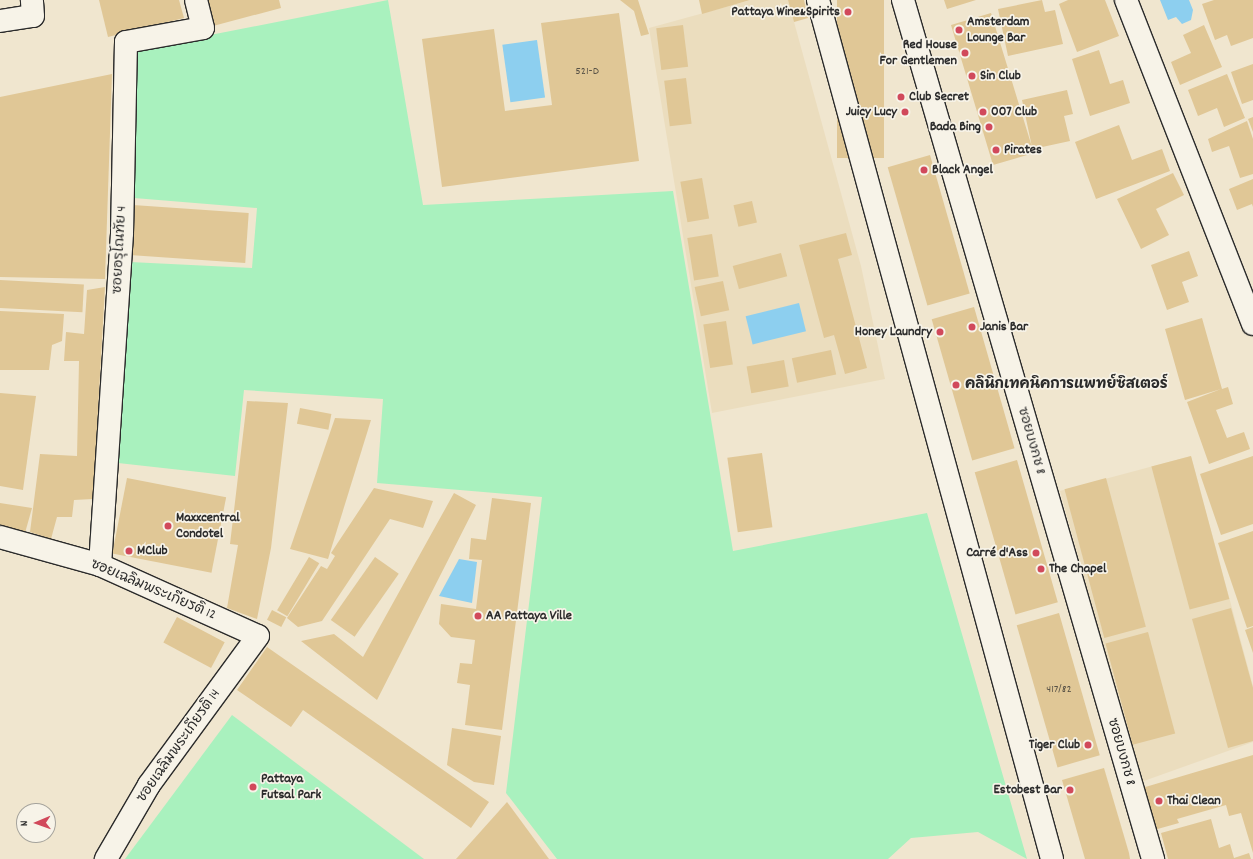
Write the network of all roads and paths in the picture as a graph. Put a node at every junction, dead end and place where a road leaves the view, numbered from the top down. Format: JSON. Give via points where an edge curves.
{"nodes":[{"id":1,"x":32,"y":0,"type":"edge"},
{"id":2,"x":196,"y":0,"type":"edge"},
{"id":3,"x":818,"y":0,"type":"edge"},
{"id":4,"x":903,"y":0,"type":"edge"},
{"id":5,"x":1126,"y":0,"type":"edge"},
{"id":6,"x":0,"y":21,"type":"edge"},
{"id":7,"x":1253,"y":324,"type":"edge"},
{"id":8,"x":0,"y":537,"type":"edge"},
{"id":9,"x":100,"y":565,"type":"junction"},
{"id":10,"x":258,"y":636,"type":"joint"},
{"id":11,"x":106,"y":859,"type":"edge"},
{"id":12,"x":1052,"y":859,"type":"edge"},
{"id":13,"x":1153,"y":859,"type":"edge"}],
"edges":[{"from":1,"to":6,"type":"street","via":[[33,16]]},
{"from":2,"to":9,"type":"street","name":"ซอยอรุโณทัย 4","via":[[204,28],[126,42],[122,232]]},
{"from":3,"to":12,"type":"street"},
{"from":4,"to":13,"type":"street","name":"ซอยบงกช 8"},
{"from":5,"to":7,"type":"street"},
{"from":8,"to":9,"type":"street","name":"ซอยเฉลิมพระเกียรติ 12"},
{"from":9,"to":10,"type":"street","name":"ซอยเฉลิมพระเกียรติ 12"},
{"from":10,"to":11,"type":"street","name":"ซอยเฉลิมพระเกียรติ 14","via":[[149,785]]}]}
